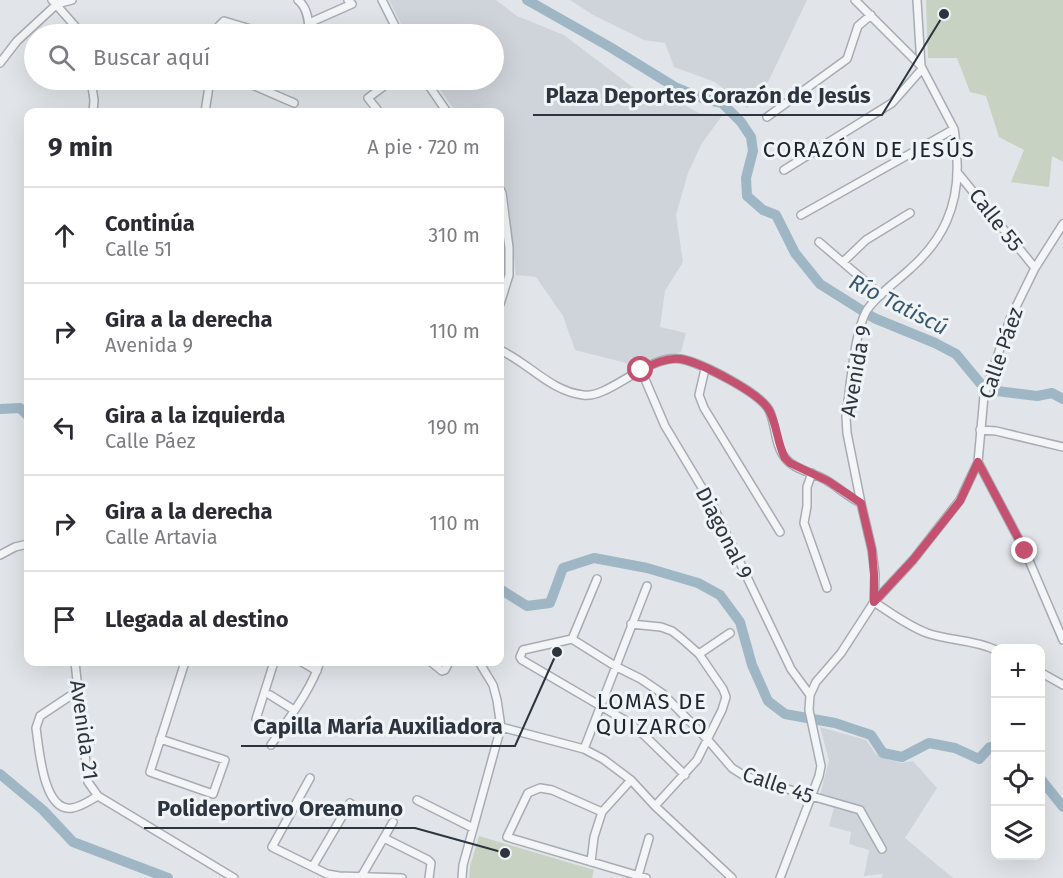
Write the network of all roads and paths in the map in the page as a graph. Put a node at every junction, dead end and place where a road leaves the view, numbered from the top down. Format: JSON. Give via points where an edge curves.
{"nodes":[{"id":1,"x":72,"y":0,"type":"edge"},
{"id":2,"x":298,"y":0,"type":"edge"},
{"id":3,"x":348,"y":0,"type":"edge"},
{"id":4,"x":382,"y":0,"type":"edge"},
{"id":5,"x":855,"y":0,"type":"edge"},
{"id":6,"x":917,"y":0,"type":"edge"},
{"id":7,"x":54,"y":2,"type":"edge"},
{"id":8,"x":871,"y":15,"type":"junction"},
{"id":9,"x":309,"y":23,"type":"joint"},
{"id":10,"x":33,"y":24,"type":"edge"},
{"id":11,"x":73,"y":24,"type":"edge"},
{"id":12,"x":393,"y":24,"type":"edge"},
{"id":13,"x":24,"y":34,"type":"edge"},
{"id":14,"x":0,"y":63,"type":"edge"},
{"id":15,"x":922,"y":67,"type":"junction"},
{"id":16,"x":92,"y":90,"type":"edge"},
{"id":17,"x":208,"y":90,"type":"edge"},
{"id":18,"x":264,"y":90,"type":"edge"},
{"id":19,"x":379,"y":90,"type":"edge"},
{"id":20,"x":432,"y":90,"type":"edge"},
{"id":21,"x":294,"y":103,"type":"dead end"},
{"id":22,"x":93,"y":108,"type":"edge"},
{"id":23,"x":206,"y":108,"type":"edge"},
{"id":24,"x":376,"y":108,"type":"edge"},
{"id":25,"x":444,"y":108,"type":"edge"},
{"id":26,"x":767,"y":117,"type":"dead end"},
{"id":27,"x":954,"y":129,"type":"junction"},
{"id":28,"x":784,"y":170,"type":"dead end"},
{"id":29,"x":957,"y":172,"type":"junction"},
{"id":30,"x":910,"y":213,"type":"dead end"},
{"id":31,"x":801,"y":215,"type":"dead end"},
{"id":32,"x":504,"y":222,"type":"edge"},
{"id":33,"x":1063,"y":224,"type":"edge"},
{"id":34,"x":819,"y":242,"type":"dead end"},
{"id":35,"x":843,"y":262,"type":"junction"},
{"id":36,"x":1035,"y":268,"type":"junction"},
{"id":37,"x":504,"y":273,"type":"edge"},
{"id":38,"x":509,"y":275,"type":"junction"},
{"id":39,"x":504,"y":291,"type":"edge"},
{"id":40,"x":881,"y":295,"type":"junction"},
{"id":41,"x":504,"y":353,"type":"edge"},
{"id":42,"x":705,"y":369,"type":"junction"},
{"id":43,"x":641,"y":370,"type":"junction"},
{"id":44,"x":980,"y":430,"type":"junction"},
{"id":45,"x":1063,"y":447,"type":"edge"},
{"id":46,"x":978,"y":462,"type":"junction"},
{"id":47,"x":812,"y":473,"type":"junction"},
{"id":48,"x":861,"y":503,"type":"junction"},
{"id":49,"x":780,"y":532,"type":"dead end"},
{"id":50,"x":24,"y":545,"type":"edge"},
{"id":51,"x":0,"y":555,"type":"edge"},
{"id":52,"x":597,"y":579,"type":"dead end"},
{"id":53,"x":646,"y":586,"type":"dead end"},
{"id":54,"x":827,"y":588,"type":"dead end"},
{"id":55,"x":874,"y":602,"type":"junction"},
{"id":56,"x":631,"y":624,"type":"junction"},
{"id":57,"x":730,"y":633,"type":"dead end"},
{"id":58,"x":572,"y":639,"type":"junction"},
{"id":59,"x":1063,"y":640,"type":"edge"},
{"id":60,"x":991,"y":648,"type":"edge"},
{"id":61,"x":699,"y":654,"type":"junction"},
{"id":62,"x":76,"y":666,"type":"edge"},
{"id":63,"x":184,"y":666,"type":"edge"},
{"id":64,"x":273,"y":666,"type":"edge"},
{"id":65,"x":309,"y":666,"type":"edge"},
{"id":66,"x":319,"y":666,"type":"edge"},
{"id":67,"x":436,"y":666,"type":"edge"},
{"id":68,"x":447,"y":666,"type":"edge"},
{"id":69,"x":481,"y":666,"type":"edge"},
{"id":70,"x":615,"y":666,"type":"junction"},
{"id":71,"x":317,"y":671,"type":"junction"},
{"id":72,"x":1045,"y":674,"type":"edge"},
{"id":73,"x":1063,"y":684,"type":"edge"},
{"id":74,"x":79,"y":690,"type":"junction"},
{"id":75,"x":810,"y":694,"type":"junction"},
{"id":76,"x":270,"y":695,"type":"dead end"},
{"id":77,"x":599,"y":706,"type":"junction"},
{"id":78,"x":294,"y":710,"type":"junction"},
{"id":79,"x":256,"y":719,"type":"dead end"},
{"id":80,"x":501,"y":727,"type":"junction"},
{"id":81,"x":160,"y":739,"type":"junction"},
{"id":82,"x":708,"y":740,"type":"junction"},
{"id":83,"x":271,"y":745,"type":"dead end"},
{"id":84,"x":584,"y":749,"type":"junction"},
{"id":85,"x":685,"y":775,"type":"junction"},
{"id":86,"x":310,"y":778,"type":"dead end"},
{"id":87,"x":631,"y":780,"type":"junction"},
{"id":88,"x":98,"y":796,"type":"junction"},
{"id":89,"x":812,"y":797,"type":"junction"},
{"id":90,"x":417,"y":800,"type":"dead end"},
{"id":91,"x":350,"y":803,"type":"dead end"},
{"id":92,"x":655,"y":807,"type":"junction"},
{"id":93,"x":602,"y":812,"type":"junction"},
{"id":94,"x":393,"y":822,"type":"dead end"},
{"id":95,"x":473,"y":828,"type":"junction"},
{"id":96,"x":384,"y":838,"type":"junction"},
{"id":97,"x":649,"y":838,"type":"dead end"},
{"id":98,"x":882,"y":849,"type":"dead end"},
{"id":99,"x":591,"y":862,"type":"junction"},
{"id":100,"x":313,"y":866,"type":"junction"},
{"id":101,"x":723,"y":875,"type":"edge"},
{"id":102,"x":642,"y":877,"type":"edge"},
{"id":103,"x":234,"y":878,"type":"edge"},
{"id":104,"x":361,"y":878,"type":"edge"},
{"id":105,"x":402,"y":878,"type":"edge"},
{"id":106,"x":429,"y":878,"type":"edge"},
{"id":107,"x":462,"y":878,"type":"edge"},
{"id":108,"x":732,"y":878,"type":"edge"},
{"id":109,"x":780,"y":878,"type":"edge"}],
"edges":[{"from":1,"to":7,"type":"street"},
{"from":2,"to":9,"type":"street","via":[[304,5]]},
{"from":3,"to":9,"type":"street","via":[[352,4]]},
{"from":4,"to":12,"type":"street"},
{"from":5,"to":8,"type":"street"},
{"from":6,"to":15,"type":"street"},
{"from":7,"to":10,"type":"street"},
{"from":7,"to":11,"type":"street"},
{"from":8,"to":15,"type":"street"},
{"from":8,"to":26,"type":"street","via":[[858,26],[847,59]]},
{"from":13,"to":14,"type":"street"},
{"from":15,"to":27,"type":"street","name":"Avenida 9"},
{"from":15,"to":28,"type":"street","via":[[892,104]]},
{"from":16,"to":22,"type":"street"},
{"from":17,"to":23,"type":"street"},
{"from":18,"to":21,"type":"street"},
{"from":19,"to":24,"type":"street","via":[[368,98]]},
{"from":20,"to":25,"type":"street"},
{"from":27,"to":29,"type":"street","name":"Avenida 9"},
{"from":27,"to":31,"type":"street"},
{"from":29,"to":36,"type":"street","name":"Calle 55"},
{"from":29,"to":40,"type":"street","name":"Avenida 9","via":[[952,212],[942,233],[926,255]]},
{"from":30,"to":35,"type":"street","via":[[866,240]]},
{"from":32,"to":38,"type":"street"},
{"from":33,"to":36,"type":"street","name":"Calle Páez"},
{"from":34,"to":35,"type":"street"},
{"from":35,"to":40,"type":"street"},
{"from":36,"to":44,"type":"street","name":"Calle Páez","via":[[1010,319],[988,379]]},
{"from":37,"to":38,"type":"street"},
{"from":38,"to":39,"type":"street"},
{"from":40,"to":48,"type":"street","name":"Avenida 9","via":[[862,323],[846,417]]},
{"from":41,"to":43,"type":"street","via":[[562,390],[581,395],[596,394]]},
{"from":42,"to":43,"type":"street","via":[[681,359],[658,362]]},
{"from":42,"to":47,"type":"street","via":[[739,385],[764,403],[785,458]]},
{"from":42,"to":49,"type":"street","via":[[699,395],[704,408]]},
{"from":43,"to":75,"type":"street","name":"Diagonal 9","via":[[665,426],[713,506],[791,669]]},
{"from":44,"to":45,"type":"street"},
{"from":44,"to":46,"type":"street","name":"Calle Páez"},
{"from":46,"to":55,"type":"street","name":"Calle Páez","via":[[960,501]]},
{"from":46,"to":59,"type":"street","via":[[1025,551]]},
{"from":47,"to":48,"type":"street"},
{"from":47,"to":54,"type":"street","via":[[804,523]]},
{"from":48,"to":55,"type":"street","name":"Avenida 9","via":[[872,550]]},
{"from":50,"to":51,"type":"street"},
{"from":52,"to":58,"type":"street"},
{"from":53,"to":56,"type":"street"},
{"from":55,"to":60,"type":"street","via":[[926,633]]},
{"from":55,"to":75,"type":"street","via":[[842,654]]},
{"from":56,"to":61,"type":"street","via":[[672,631]]},
{"from":56,"to":70,"type":"street"},
{"from":57,"to":61,"type":"street"},
{"from":58,"to":70,"type":"street","name":"Calle 45"},
{"from":58,"to":77,"type":"street","via":[[523,650],[522,660]]},
{"from":61,"to":82,"type":"street","via":[[726,697]]},
{"from":62,"to":74,"type":"street","name":"Avenida 21"},
{"from":63,"to":81,"type":"street"},
{"from":64,"to":79,"type":"street"},
{"from":65,"to":71,"type":"street"},
{"from":66,"to":71,"type":"street"},
{"from":67,"to":68,"type":"street","via":[[442,671]]},
{"from":69,"to":80,"type":"street","via":[[493,685]]},
{"from":70,"to":77,"type":"street"},
{"from":70,"to":82,"type":"street","name":"Calle 45","via":[[663,694]]},
{"from":71,"to":78,"type":"street"},
{"from":72,"to":73,"type":"street"},
{"from":74,"to":88,"type":"street","name":"Avenida 21","via":[[88,782]]},
{"from":74,"to":88,"type":"street","via":[[40,716],[36,728],[44,783],[65,808],[77,807]]},
{"from":75,"to":89,"type":"street","via":[[809,710],[821,766]]},
{"from":76,"to":78,"type":"street"},
{"from":77,"to":84,"type":"street"},
{"from":77,"to":85,"type":"street","via":[[628,722]]},
{"from":78,"to":83,"type":"street"},
{"from":80,"to":84,"type":"street"},
{"from":80,"to":95,"type":"street"},
{"from":81,"to":81,"type":"street","via":[[225,760],[213,794],[150,772]]},
{"from":82,"to":85,"type":"street"},
{"from":82,"to":89,"type":"street","name":"Calle 45","via":[[743,775]]},
{"from":84,"to":87,"type":"street"},
{"from":85,"to":92,"type":"street"},
{"from":86,"to":100,"type":"street","via":[[272,848]]},
{"from":87,"to":92,"type":"street"},
{"from":87,"to":93,"type":"street"},
{"from":88,"to":103,"type":"street"},
{"from":89,"to":98,"type":"street","name":"Calle 45","via":[[860,810]]},
{"from":89,"to":109,"type":"street"},
{"from":90,"to":95,"type":"street"},
{"from":91,"to":100,"type":"street"},
{"from":92,"to":101,"type":"street"},
{"from":93,"to":99,"type":"street"},
{"from":93,"to":99,"type":"street","via":[[540,788],[528,793],[507,837]]},
{"from":94,"to":96,"type":"street"},
{"from":95,"to":107,"type":"street"},
{"from":96,"to":104,"type":"street"},
{"from":96,"to":106,"type":"street","via":[[428,860],[432,868]]},
{"from":97,"to":102,"type":"street"},
{"from":99,"to":102,"type":"street"},
{"from":100,"to":104,"type":"street","via":[[327,874]]},
{"from":101,"to":108,"type":"street"},
{"from":104,"to":105,"type":"street"}]}
